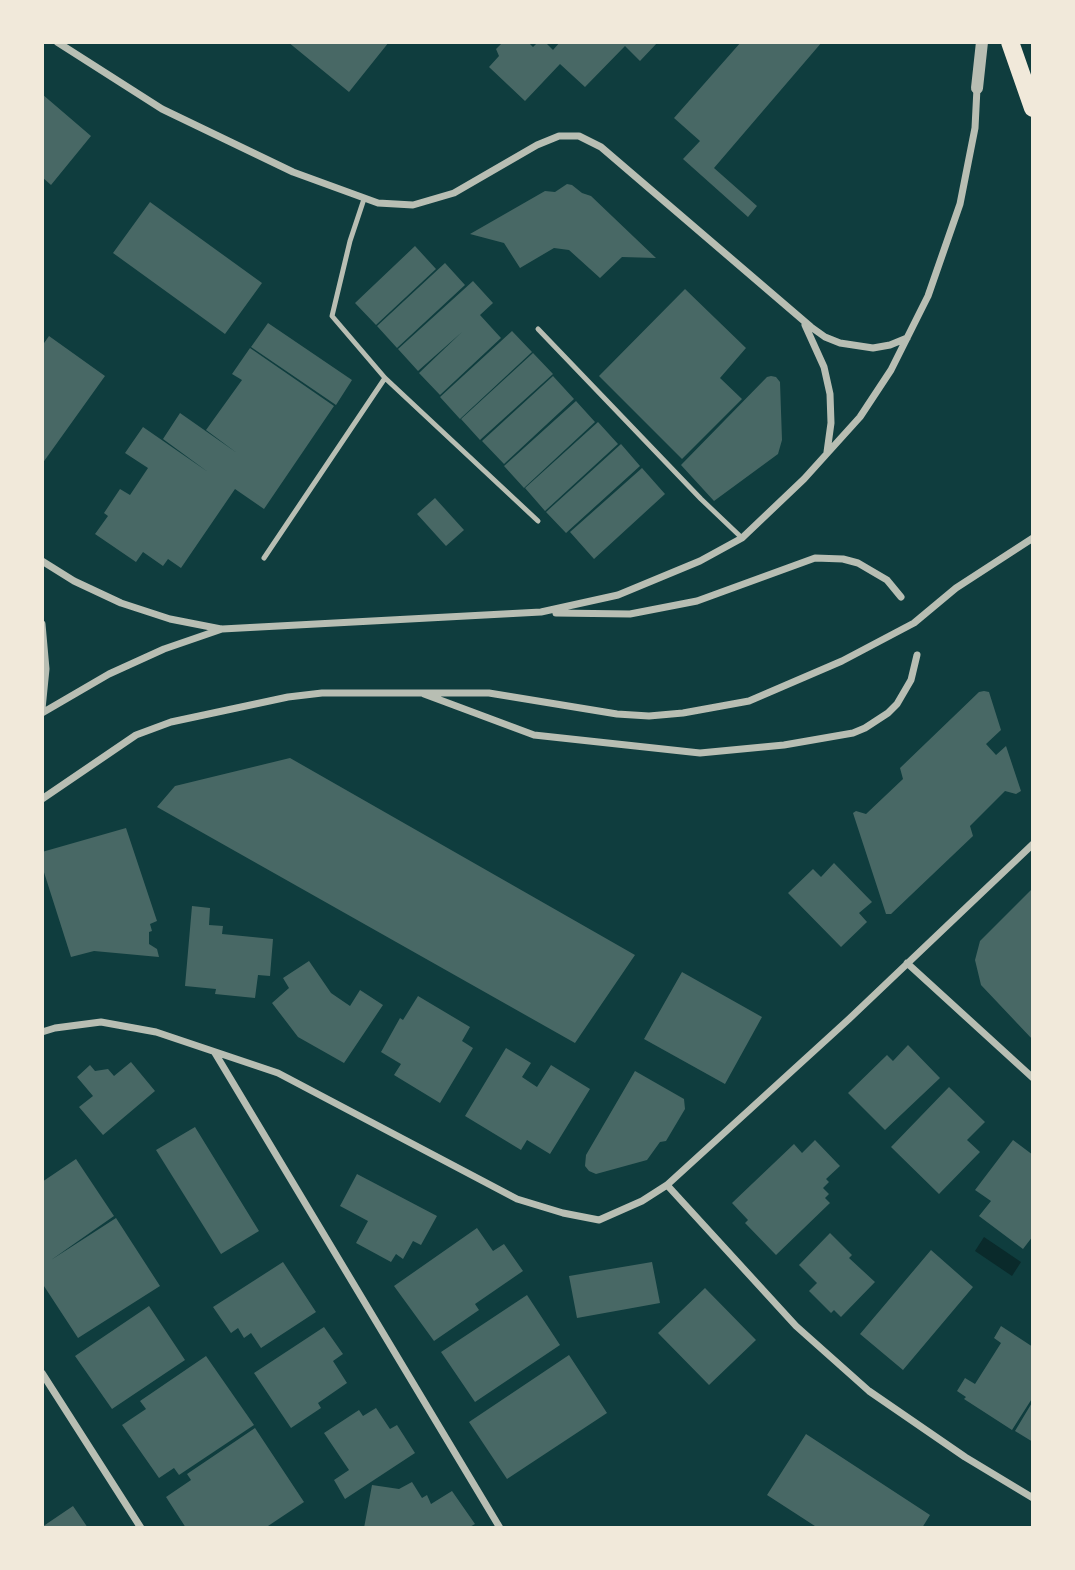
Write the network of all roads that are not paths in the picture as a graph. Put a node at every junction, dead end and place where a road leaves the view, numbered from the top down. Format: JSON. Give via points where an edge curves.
{"nodes":[{"id":1,"x":57,"y":42,"type":"edge"},
{"id":2,"x":1010,"y":42,"type":"edge"},
{"id":3,"x":979,"y":46,"type":"edge"},
{"id":4,"x":977,"y":88,"type":"joint"},
{"id":5,"x":1033,"y":108,"type":"edge"},
{"id":6,"x":364,"y":199,"type":"junction"},
{"id":7,"x":800,"y":316,"type":"junction"},
{"id":8,"x":538,"y":330,"type":"dead end"},
{"id":9,"x":907,"y":338,"type":"junction"},
{"id":10,"x":385,"y":378,"type":"junction"},
{"id":11,"x":827,"y":452,"type":"junction"},
{"id":12,"x":538,"y":521,"type":"dead end"},
{"id":13,"x":742,"y":538,"type":"junction"},
{"id":14,"x":1033,"y":538,"type":"edge"},
{"id":15,"x":264,"y":558,"type":"dead end"},
{"id":16,"x":42,"y":561,"type":"edge"},
{"id":17,"x":901,"y":597,"type":"dead end"},
{"id":18,"x":541,"y":612,"type":"junction"},
{"id":19,"x":42,"y":624,"type":"edge"},
{"id":20,"x":222,"y":629,"type":"junction"},
{"id":21,"x":917,"y":655,"type":"dead end"},
{"id":22,"x":420,"y":693,"type":"junction"},
{"id":23,"x":42,"y":711,"type":"edge"},
{"id":24,"x":42,"y":799,"type":"edge"},
{"id":25,"x":1033,"y":844,"type":"edge"},
{"id":26,"x":907,"y":963,"type":"junction"},
{"id":27,"x":42,"y":1032,"type":"edge"},
{"id":28,"x":215,"y":1052,"type":"junction"},
{"id":29,"x":1033,"y":1078,"type":"edge"},
{"id":30,"x":667,"y":1185,"type":"junction"},
{"id":31,"x":42,"y":1373,"type":"edge"},
{"id":32,"x":1033,"y":1498,"type":"edge"},
{"id":33,"x":141,"y":1528,"type":"edge"},
{"id":34,"x":500,"y":1528,"type":"edge"}],
"edges":[{"from":1,"to":6,"type":"street","via":[[162,109],[293,172]]},
{"from":2,"to":5,"type":"main road"},
{"from":3,"to":4,"type":"street"},
{"from":4,"to":9,"type":"street","via":[[975,128],[960,204],[928,296]]},
{"from":6,"to":7,"type":"street","via":[[413,205],[454,193],[537,145],[559,135],[579,136],[601,147]]},
{"from":6,"to":10,"type":"lane","via":[[332,316]]},
{"from":7,"to":9,"type":"street","via":[[825,337],[856,347],[890,345]]},
{"from":7,"to":11,"type":"street","via":[[821,358],[830,394]]},
{"from":8,"to":13,"type":"lane"},
{"from":9,"to":11,"type":"street","via":[[860,418]]},
{"from":10,"to":12,"type":"lane"},
{"from":10,"to":15,"type":"lane"},
{"from":11,"to":13,"type":"street"},
{"from":13,"to":18,"type":"street","via":[[618,595]]},
{"from":14,"to":22,"type":"street","via":[[956,588],[914,623],[842,661],[749,701],[649,716],[489,693]]},
{"from":16,"to":20,"type":"street","via":[[121,603]]},
{"from":17,"to":18,"type":"street","via":[[887,580],[859,563],[815,558],[697,601],[630,614]]},
{"from":18,"to":20,"type":"street"},
{"from":19,"to":23,"type":"street","via":[[46,669]]},
{"from":20,"to":23,"type":"street","via":[[109,674]]},
{"from":21,"to":22,"type":"street","via":[[911,680],[897,704],[865,728],[784,745],[699,752],[534,735]]},
{"from":22,"to":24,"type":"street","via":[[322,693],[172,722],[136,735]]},
{"from":25,"to":26,"type":"street"},
{"from":26,"to":29,"type":"street"},
{"from":26,"to":30,"type":"street"},
{"from":27,"to":28,"type":"street","via":[[101,1022],[156,1032]]},
{"from":28,"to":30,"type":"street","via":[[278,1073],[517,1199],[540,1206],[599,1220]]},
{"from":28,"to":34,"type":"street"},
{"from":30,"to":32,"type":"street","via":[[796,1326],[869,1391]]},
{"from":31,"to":33,"type":"street"}]}
